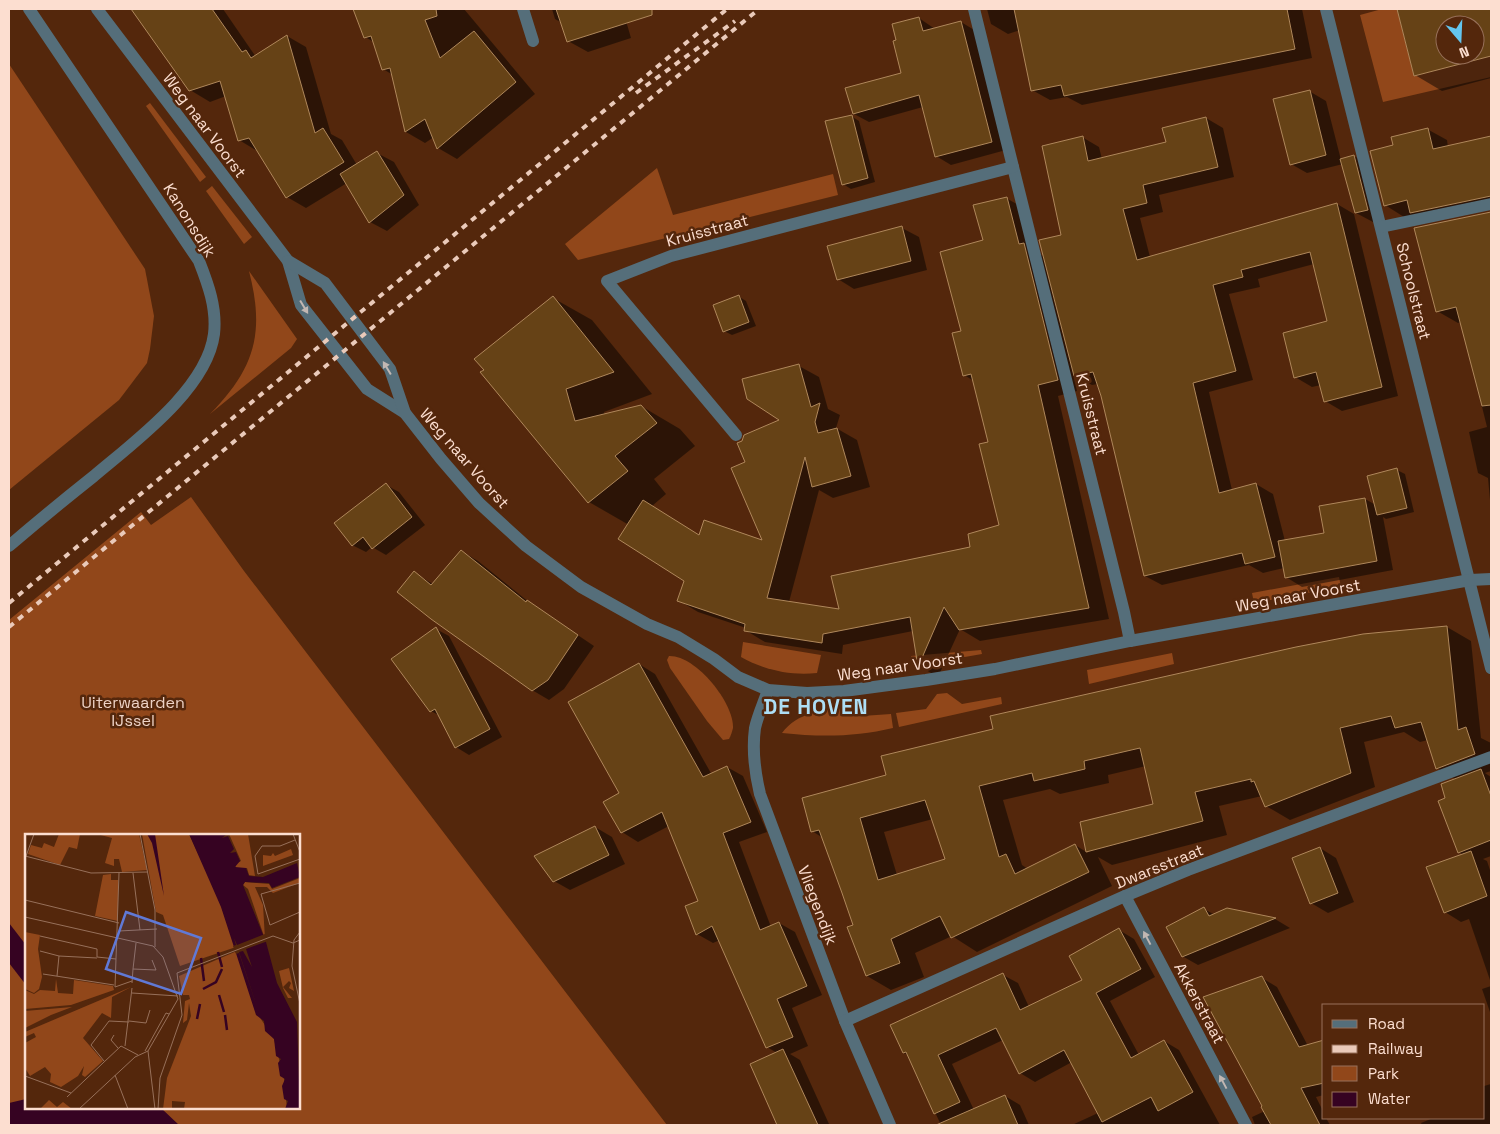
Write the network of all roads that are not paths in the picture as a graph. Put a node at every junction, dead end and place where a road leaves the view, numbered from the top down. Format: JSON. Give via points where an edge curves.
{"nodes":[{"id":1,"x":29,"y":9,"type":"edge"},
{"id":2,"x":97,"y":9,"type":"edge"},
{"id":3,"x":523,"y":9,"type":"edge"},
{"id":4,"x":974,"y":9,"type":"edge"},
{"id":5,"x":1326,"y":9,"type":"edge"},
{"id":6,"x":533,"y":41,"type":"dead end"},
{"id":7,"x":1013,"y":167,"type":"junction"},
{"id":8,"x":1491,"y":204,"type":"edge"},
{"id":9,"x":1381,"y":227,"type":"junction"},
{"id":10,"x":288,"y":261,"type":"junction"},
{"id":11,"x":405,"y":413,"type":"junction"},
{"id":12,"x":736,"y":435,"type":"dead end"},
{"id":13,"x":9,"y":546,"type":"edge"},
{"id":14,"x":1491,"y":578,"type":"edge"},
{"id":15,"x":1470,"y":580,"type":"junction"},
{"id":16,"x":1130,"y":641,"type":"junction"},
{"id":17,"x":1491,"y":668,"type":"edge"},
{"id":18,"x":768,"y":690,"type":"junction"},
{"id":19,"x":1491,"y":757,"type":"edge"},
{"id":20,"x":1125,"y":896,"type":"junction"},
{"id":21,"x":845,"y":1021,"type":"junction"},
{"id":22,"x":890,"y":1125,"type":"edge"},
{"id":23,"x":1246,"y":1125,"type":"edge"}],
"edges":[{"from":1,"to":13,"type":"street","name":"Kanonsdijk","via":[[198,261],[214,308],[214,334],[209,352],[182,396],[147,431]]},
{"from":2,"to":10,"type":"street","name":"Weg naar Voorst"},
{"from":3,"to":6,"type":"street"},
{"from":4,"to":7,"type":"street","name":"Kruisstraat"},
{"from":5,"to":9,"type":"street","name":"Schoolstraat"},
{"from":7,"to":12,"type":"street","name":"Kruisstraat","via":[[671,256],[606,281]]},
{"from":7,"to":16,"type":"street","name":"Kruisstraat"},
{"from":8,"to":9,"type":"street"},
{"from":9,"to":15,"type":"street","name":"Schoolstraat"},
{"from":10,"to":11,"type":"street","name":"Weg naar Voorst","one_way":true,"via":[[302,305],[367,389]]},
{"from":11,"to":10,"type":"street","name":"Weg naar Voorst","one_way":true,"via":[[390,369],[325,283]]},
{"from":11,"to":18,"type":"street","name":"Weg naar Voorst","via":[[479,503],[552,566],[614,607],[678,637],[738,677]]},
{"from":14,"to":15,"type":"street","name":"Weg naar Voorst"},
{"from":15,"to":16,"type":"street","name":"Weg naar Voorst"},
{"from":15,"to":17,"type":"street","name":"Schoolstraat"},
{"from":16,"to":18,"type":"street","name":"Weg naar Voorst","via":[[995,669],[844,691]]},
{"from":18,"to":21,"type":"street","name":"Vliegendijk","via":[[756,726],[755,775]]},
{"from":19,"to":20,"type":"street","name":"Dwarsstraat"},
{"from":20,"to":21,"type":"street","name":"Dwarsstraat"},
{"from":23,"to":20,"type":"street","name":"Akkerstraat","one_way":true},
{"from":21,"to":22,"type":"street","name":"Vliegendijk"}]}
